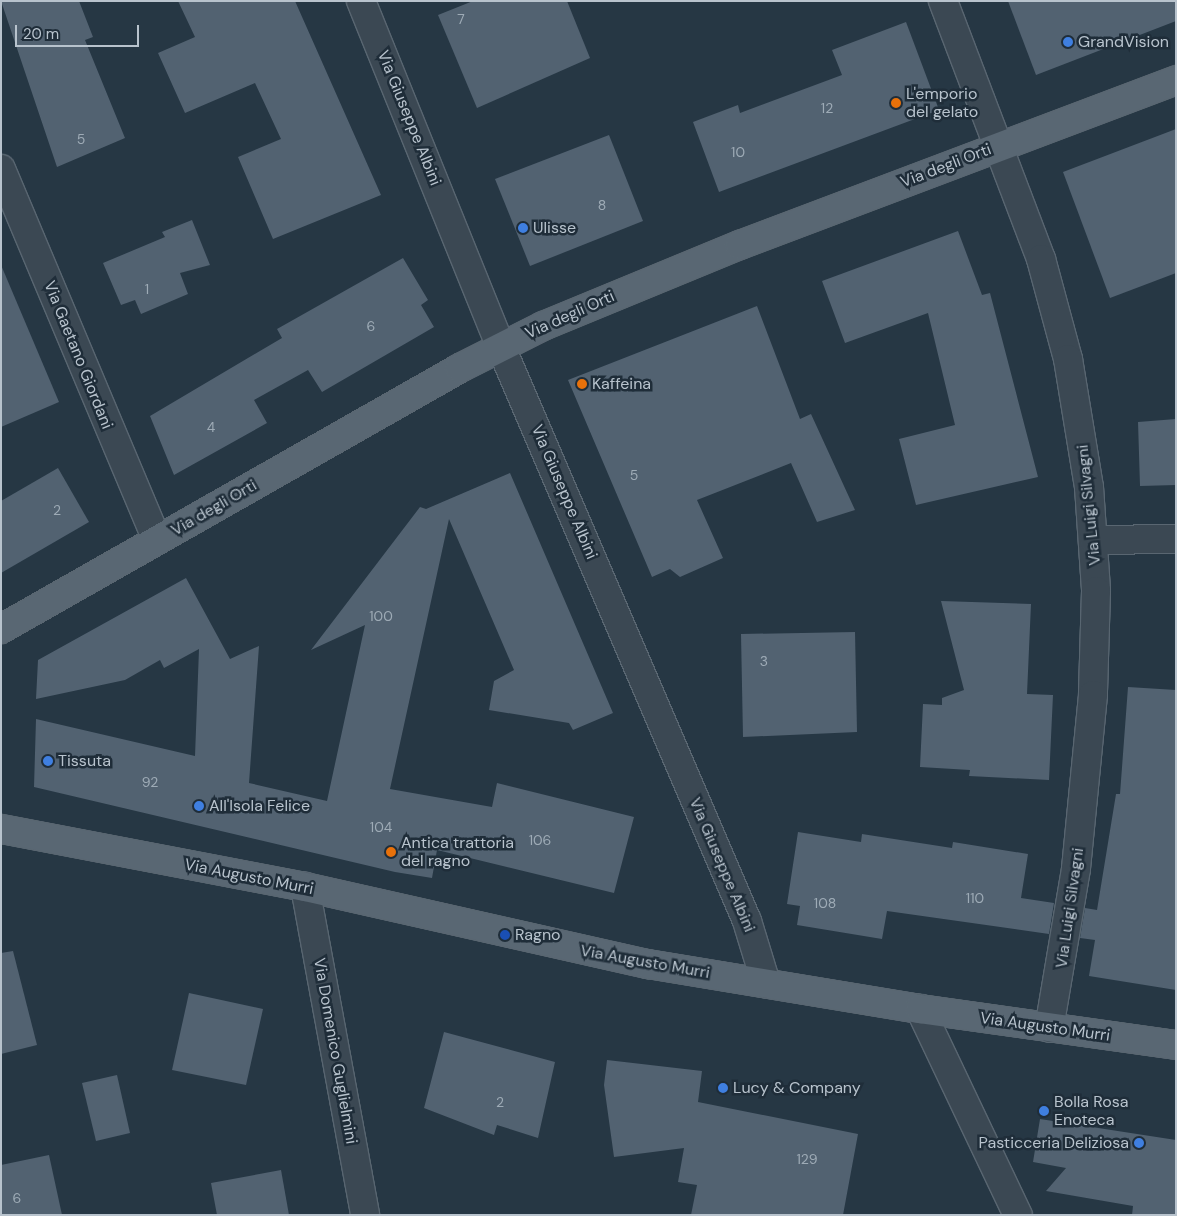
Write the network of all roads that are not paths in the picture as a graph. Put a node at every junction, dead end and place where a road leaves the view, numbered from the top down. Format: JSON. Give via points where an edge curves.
{"nodes":[{"id":1,"x":361,"y":1,"type":"edge"},
{"id":2,"x":943,"y":1,"type":"edge"},
{"id":3,"x":1176,"y":80,"type":"edge"},
{"id":4,"x":1000,"y":146,"type":"junction"},
{"id":5,"x":1,"y":169,"type":"edge"},
{"id":6,"x":501,"y":347,"type":"junction"},
{"id":7,"x":1176,"y":539,"type":"edge"},
{"id":8,"x":157,"y":540,"type":"junction"},
{"id":9,"x":1094,"y":540,"type":"junction"},
{"id":10,"x":1,"y":629,"type":"edge"},
{"id":11,"x":1,"y":829,"type":"edge"},
{"id":12,"x":305,"y":887,"type":"junction"},
{"id":13,"x":766,"y":983,"type":"junction"},
{"id":14,"x":920,"y":1009,"type":"junction"},
{"id":15,"x":1049,"y":1028,"type":"junction"},
{"id":16,"x":1176,"y":1045,"type":"edge"},
{"id":17,"x":365,"y":1215,"type":"edge"},
{"id":18,"x":1018,"y":1215,"type":"edge"}],
"edges":[{"from":1,"to":6,"type":"street","name":"Via Giuseppe Albini"},
{"from":2,"to":4,"type":"street","name":"Via Luigi Silvagni"},
{"from":3,"to":4,"type":"main road","name":"Via degli Orti"},
{"from":4,"to":6,"type":"main road","name":"Via degli Orti","via":[[623,292]]},
{"from":4,"to":9,"type":"street","name":"Via Luigi Silvagni","via":[[1041,259],[1068,359]]},
{"from":5,"to":8,"type":"street","name":"Via Gaetano Giordani"},
{"from":6,"to":8,"type":"main road","name":"Via degli Orti"},
{"from":6,"to":13,"type":"street","name":"Via Giuseppe Albini","via":[[747,921]]},
{"from":7,"to":9,"type":"street"},
{"from":8,"to":10,"type":"main road","name":"Via degli Orti"},
{"from":9,"to":15,"type":"street","name":"Via Luigi Silvagni","via":[[1096,643],[1086,782]]},
{"from":11,"to":12,"type":"main road","name":"Via Augusto Murri"},
{"from":12,"to":13,"type":"main road","name":"Via Augusto Murri","via":[[505,935]]},
{"from":12,"to":17,"type":"street","name":"Via Domenico Guglielmini"},
{"from":13,"to":14,"type":"main road","name":"Via Augusto Murri"},
{"from":14,"to":15,"type":"main road","name":"Via Augusto Murri"},
{"from":14,"to":18,"type":"street"},
{"from":15,"to":16,"type":"main road","name":"Via Augusto Murri"}]}
